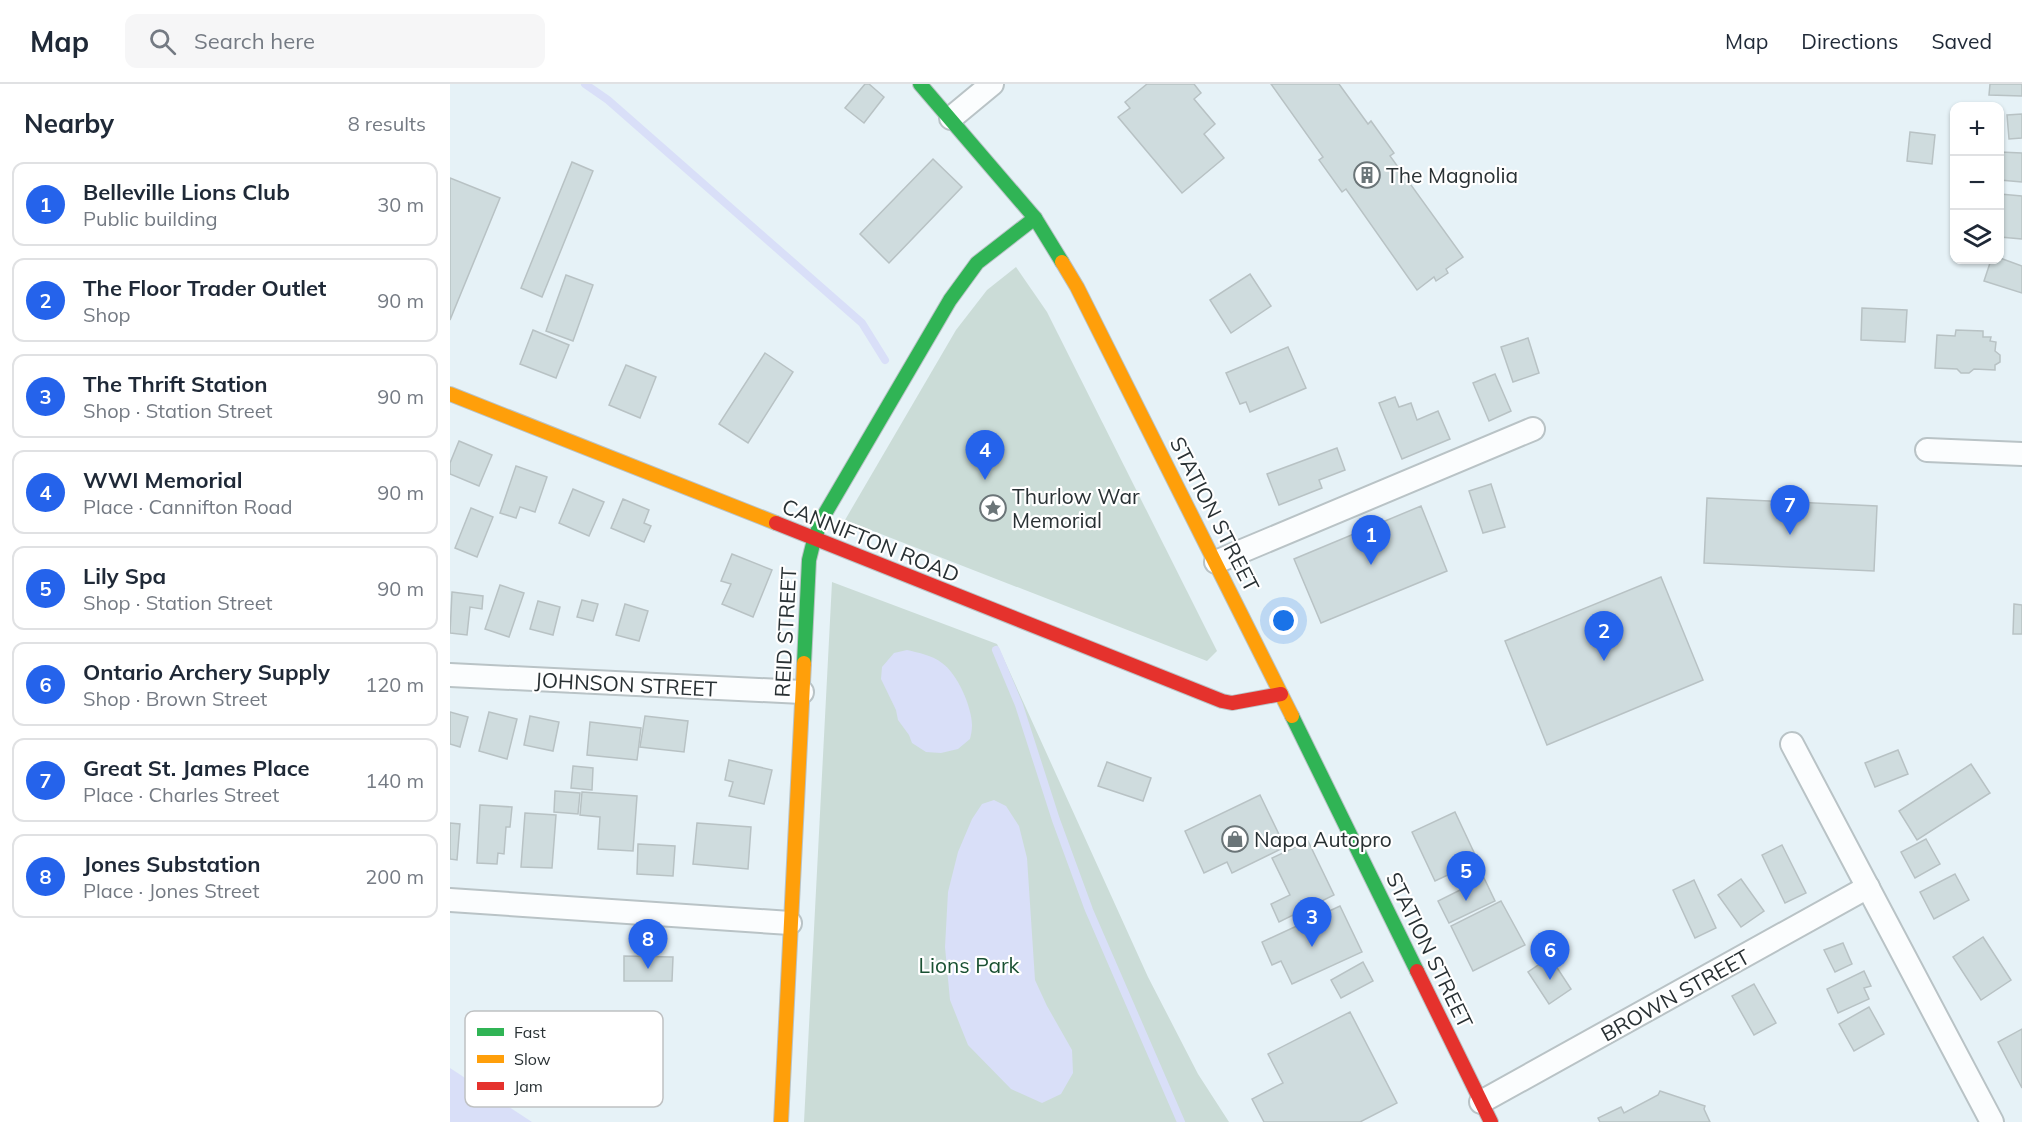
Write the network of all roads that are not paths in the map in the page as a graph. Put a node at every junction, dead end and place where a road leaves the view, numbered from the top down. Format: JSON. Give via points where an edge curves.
{"nodes":[{"id":1,"x":920,"y":84,"type":"edge"},
{"id":2,"x":992,"y":84,"type":"edge"},
{"id":3,"x":951,"y":118,"type":"junction"},
{"id":4,"x":1035,"y":218,"type":"junction"},
{"id":5,"x":450,"y":394,"type":"edge"},
{"id":6,"x":1533,"y":429,"type":"dead end"},
{"id":7,"x":1927,"y":450,"type":"dead end"},
{"id":8,"x":2022,"y":454,"type":"edge"},
{"id":9,"x":814,"y":540,"type":"junction"},
{"id":10,"x":1216,"y":562,"type":"junction"},
{"id":11,"x":450,"y":675,"type":"edge"},
{"id":12,"x":802,"y":693,"type":"junction"},
{"id":13,"x":1281,"y":694,"type":"junction"},
{"id":14,"x":1792,"y":744,"type":"dead end"},
{"id":15,"x":1868,"y":887,"type":"junction"},
{"id":16,"x":450,"y":900,"type":"edge"},
{"id":17,"x":790,"y":923,"type":"junction"},
{"id":18,"x":1486,"y":1112,"type":"edge"},
{"id":19,"x":780,"y":1122,"type":"edge"},
{"id":20,"x":1992,"y":1122,"type":"edge"}],
"edges":[{"from":1,"to":3,"type":"street","name":"STATION STREET"},
{"from":2,"to":3,"type":"street"},
{"from":3,"to":4,"type":"street","name":"STATION STREET"},
{"from":4,"to":9,"type":"street","name":"REID STREET","via":[[977,263],[950,300],[823,517]]},
{"from":4,"to":10,"type":"street","name":"STATION STREET","via":[[1077,287]]},
{"from":5,"to":9,"type":"street","name":"CANNIFTON ROAD"},
{"from":6,"to":10,"type":"street"},
{"from":7,"to":8,"type":"street"},
{"from":9,"to":12,"type":"street","name":"REID STREET","via":[[809,560]]},
{"from":9,"to":13,"type":"street","name":"CANNIFTON ROAD","via":[[1222,701],[1232,703]]},
{"from":10,"to":13,"type":"street","name":"STATION STREET"},
{"from":11,"to":12,"type":"street","name":"JOHNSON STREET"},
{"from":12,"to":17,"type":"street","name":"REID STREET"},
{"from":13,"to":18,"type":"street","name":"STATION STREET"},
{"from":14,"to":15,"type":"street"},
{"from":15,"to":18,"type":"street","name":"BROWN STREET"},
{"from":15,"to":20,"type":"street"},
{"from":16,"to":17,"type":"street"},
{"from":17,"to":19,"type":"street","name":"REID STREET"}]}
